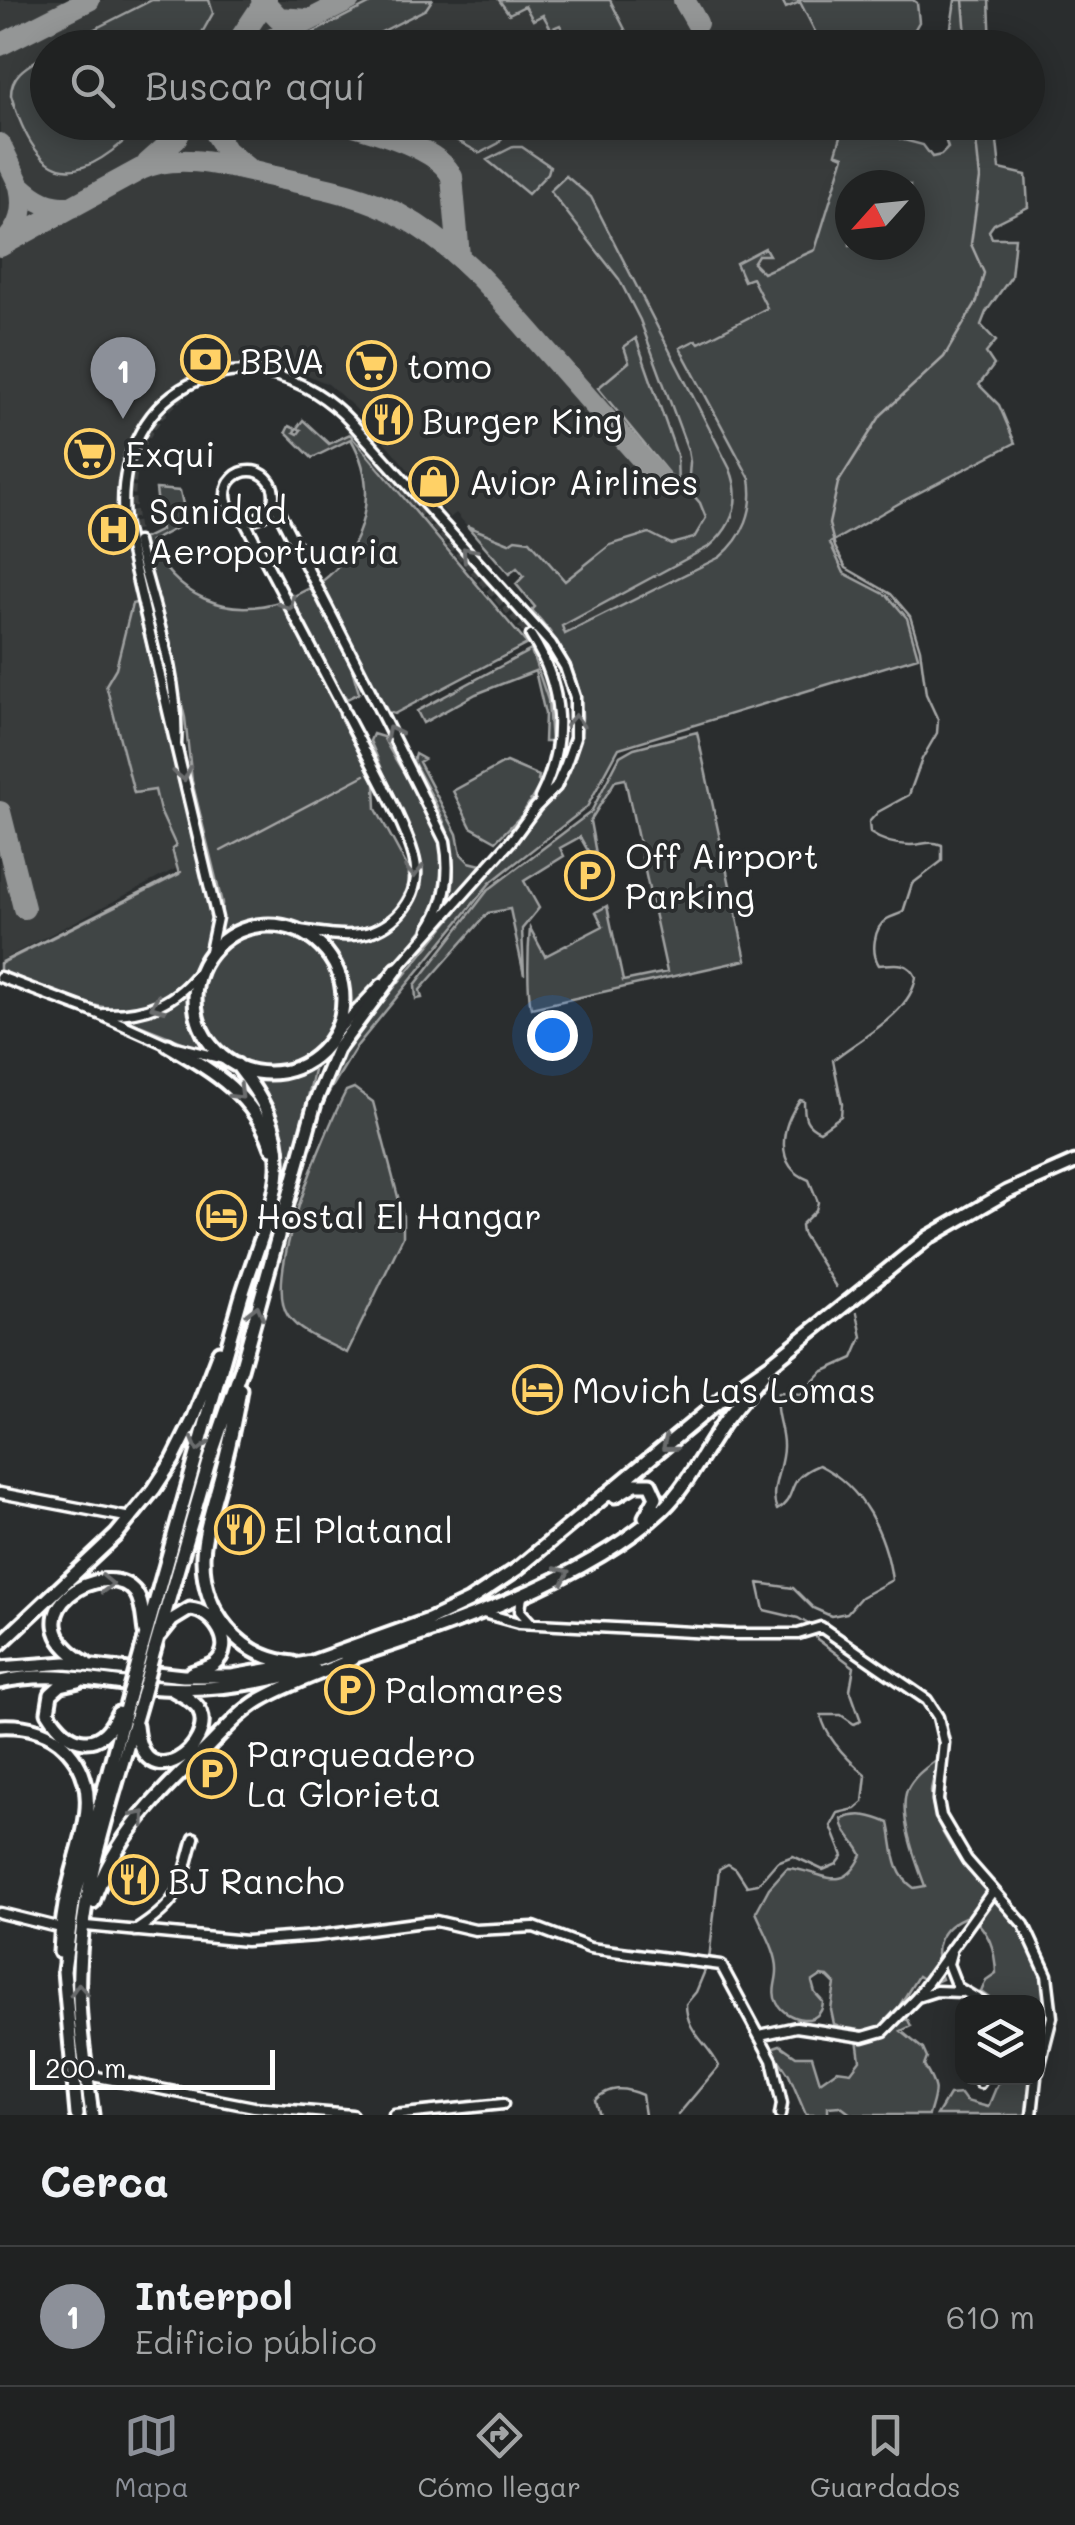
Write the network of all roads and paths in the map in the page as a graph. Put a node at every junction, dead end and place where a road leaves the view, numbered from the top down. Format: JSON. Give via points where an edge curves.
{"nodes":[{"id":1,"x":273,"y":502,"type":"junction"},
{"id":2,"x":243,"y":518,"type":"junction"},
{"id":3,"x":137,"y":542,"type":"tunnel mouth"},
{"id":4,"x":531,"y":636,"type":"tunnel mouth"},
{"id":5,"x":176,"y":745,"type":"junction"},
{"id":6,"x":536,"y":806,"type":"junction"},
{"id":7,"x":292,"y":928,"type":"junction"},
{"id":8,"x":418,"y":946,"type":"junction"},
{"id":9,"x":209,"y":956,"type":"junction"},
{"id":10,"x":201,"y":969,"type":"junction"},
{"id":11,"x":397,"y":969,"type":"junction"},
{"id":12,"x":0,"y":978,"type":"edge"},
{"id":13,"x":100,"y":1014,"type":"junction"},
{"id":14,"x":330,"y":1041,"type":"junction"},
{"id":15,"x":168,"y":1045,"type":"junction"},
{"id":16,"x":232,"y":1063,"type":"junction"},
{"id":17,"x":315,"y":1103,"type":"junction"},
{"id":18,"x":1075,"y":1162,"type":"edge"},
{"id":19,"x":278,"y":1167,"type":"junction"},
{"id":20,"x":245,"y":1284,"type":"junction"},
{"id":21,"x":772,"y":1363,"type":"junction"},
{"id":22,"x":241,"y":1369,"type":"junction"},
{"id":23,"x":0,"y":1493,"type":"edge"},
{"id":24,"x":589,"y":1510,"type":"junction"},
{"id":25,"x":131,"y":1518,"type":"junction"},
{"id":26,"x":626,"y":1539,"type":"junction"},
{"id":27,"x":523,"y":1592,"type":"junction"},
{"id":28,"x":479,"y":1611,"type":"junction"},
{"id":29,"x":534,"y":1624,"type":"junction"},
{"id":30,"x":150,"y":1643,"type":"junction"},
{"id":31,"x":0,"y":1644,"type":"edge"},
{"id":32,"x":375,"y":1650,"type":"junction"},
{"id":33,"x":302,"y":1664,"type":"junction"},
{"id":34,"x":89,"y":1665,"type":"junction"},
{"id":35,"x":0,"y":1668,"type":"edge"},
{"id":36,"x":184,"y":1676,"type":"junction"},
{"id":37,"x":92,"y":1679,"type":"junction"},
{"id":38,"x":0,"y":1682,"type":"edge"},
{"id":39,"x":170,"y":1688,"type":"junction"},
{"id":40,"x":136,"y":1694,"type":"junction"},
{"id":41,"x":135,"y":1719,"type":"junction"},
{"id":42,"x":0,"y":1726,"type":"edge"},
{"id":43,"x":194,"y":1838,"type":"dead end"},
{"id":44,"x":993,"y":1891,"type":"junction"},
{"id":45,"x":0,"y":1913,"type":"edge"},
{"id":46,"x":61,"y":1928,"type":"junction"},
{"id":47,"x":84,"y":1930,"type":"junction"},
{"id":48,"x":135,"y":1931,"type":"junction"},
{"id":49,"x":954,"y":1944,"type":"junction"},
{"id":50,"x":64,"y":1971,"type":"junction"},
{"id":51,"x":961,"y":1992,"type":"junction"},
{"id":52,"x":967,"y":1995,"type":"edge"},
{"id":53,"x":917,"y":1997,"type":"junction"},
{"id":54,"x":760,"y":2034,"type":"junction"},
{"id":55,"x":1045,"y":2044,"type":"edge"},
{"id":56,"x":87,"y":2075,"type":"junction"},
{"id":57,"x":1036,"y":2085,"type":"edge"},
{"id":58,"x":503,"y":2104,"type":"dead end"},
{"id":59,"x":77,"y":2115,"type":"edge"},
{"id":60,"x":92,"y":2115,"type":"edge"},
{"id":61,"x":352,"y":2115,"type":"edge"},
{"id":62,"x":394,"y":2115,"type":"edge"},
{"id":63,"x":780,"y":2115,"type":"edge"},
{"id":64,"x":1032,"y":2115,"type":"edge"}],
"edges":[{"from":1,"to":2,"type":"street","via":[[264,514]]},
{"from":1,"to":2,"type":"street","via":[[266,477],[238,474],[226,500]]},
{"from":8,"to":1,"type":"street","one_way":true,"via":[[444,897],[445,841]]},
{"from":2,"to":7,"type":"street","one_way":true,"via":[[416,864],[401,913],[372,931]]},
{"from":3,"to":5,"type":"street","via":[[178,718]]},
{"from":4,"to":6,"type":"street","via":[[548,666],[559,715],[555,758]]},
{"from":6,"to":5,"type":"street","one_way":true,"via":[[556,787],[575,738],[572,682],[552,644],[333,403],[290,378],[245,370],[200,379],[174,394],[152,416],[131,454],[123,492],[124,522]]},
{"from":5,"to":9,"type":"street","one_way":true,"via":[[217,918]]},
{"from":6,"to":8,"type":"street"},
{"from":7,"to":9,"type":"main road","via":[[250,927]]},
{"from":7,"to":14,"type":"main road","via":[[322,947],[335,967],[342,1002]]},
{"from":8,"to":11,"type":"street"},
{"from":9,"to":10,"type":"main road"},
{"from":10,"to":13,"type":"street","one_way":true,"via":[[158,1006]]},
{"from":10,"to":16,"type":"main road","via":[[198,1019],[206,1038]]},
{"from":11,"to":14,"type":"street"},
{"from":11,"to":17,"type":"main road","via":[[337,1050]]},
{"from":12,"to":13,"type":"street"},
{"from":13,"to":15,"type":"street"},
{"from":14,"to":16,"type":"main road","via":[[290,1070],[268,1073]]},
{"from":14,"to":17,"type":"main road"},
{"from":15,"to":16,"type":"street"},
{"from":15,"to":19,"type":"main road","one_way":true,"via":[[239,1092],[258,1116]]},
{"from":16,"to":19,"type":"main road","via":[[272,1120]]},
{"from":22,"to":17,"type":"main road","one_way":true},
{"from":18,"to":21,"type":"main road","via":[[929,1238]]},
{"from":19,"to":20,"type":"main road"},
{"from":20,"to":25,"type":"main road","via":[[193,1420]]},
{"from":20,"to":30,"type":"main road","one_way":true},
{"from":21,"to":24,"type":"main road","one_way":true},
{"from":21,"to":26,"type":"main road","via":[[676,1494]]},
{"from":22,"to":30,"type":"main road"},
{"from":22,"to":33,"type":"main road","via":[[204,1544],[206,1581],[226,1628],[242,1645],[278,1662]]},
{"from":23,"to":25,"type":"street"},
{"from":24,"to":26,"type":"main road","via":[[635,1484],[650,1484],[652,1509]]},
{"from":24,"to":33,"type":"main road","via":[[469,1601]]},
{"from":25,"to":31,"type":"main road"},
{"from":27,"to":26,"type":"main road","one_way":true},
{"from":27,"to":28,"type":"main road"},
{"from":27,"to":29,"type":"street","via":[[520,1611]]},
{"from":28,"to":29,"type":"street"},
{"from":28,"to":32,"type":"main road"},
{"from":29,"to":44,"type":"street","via":[[730,1634],[821,1627],[928,1700],[944,1733],[942,1816],[954,1843]]},
{"from":34,"to":30,"type":"main road","one_way":true,"via":[[67,1652],[55,1631],[61,1603],[79,1588],[104,1581],[127,1585],[140,1600]]},
{"from":30,"to":36,"type":"main road","via":[[184,1610],[199,1610],[216,1623],[220,1657]]},
{"from":30,"to":40,"type":"main road","bridge":true},
{"from":32,"to":39,"type":"main road","via":[[279,1679]]},
{"from":47,"to":32,"type":"main road","one_way":true,"via":[[122,1841],[186,1768],[256,1703]]},
{"from":33,"to":36,"type":"main road"},
{"from":34,"to":35,"type":"main road"},
{"from":34,"to":36,"type":"main road"},
{"from":37,"to":38,"type":"main road"},
{"from":37,"to":39,"type":"main road"},
{"from":37,"to":40,"type":"main road","via":[[55,1689],[48,1706],[58,1727],[74,1738],[102,1738]]},
{"from":39,"to":41,"type":"main road","via":[[200,1712],[202,1730],[191,1749],[170,1763],[154,1763],[139,1747]]},
{"from":40,"to":41,"type":"main road"},
{"from":40,"to":50,"type":"main road","via":[[73,1904]]},
{"from":41,"to":47,"type":"main road","via":[[98,1848]]},
{"from":42,"to":46,"type":"main road","via":[[53,1737],[86,1779],[86,1822]]},
{"from":43,"to":48,"type":"street","via":[[179,1892],[164,1912]]},
{"from":44,"to":49,"type":"street"},
{"from":44,"to":55,"type":"street","via":[[1024,1926],[1048,1976],[1052,2017]]},
{"from":45,"to":46,"type":"street"},
{"from":46,"to":50,"type":"main road"},
{"from":47,"to":48,"type":"street"},
{"from":56,"to":47,"type":"main road","one_way":true,"via":[[79,1994]]},
{"from":48,"to":54,"type":"street","via":[[246,1941],[436,1922],[475,1930],[534,1927],[590,1948],[721,1965]]},
{"from":49,"to":51,"type":"street","via":[[948,1964]]},
{"from":49,"to":53,"type":"street"},
{"from":50,"to":59,"type":"main road"},
{"from":51,"to":52,"type":"street"},
{"from":51,"to":53,"type":"street"},
{"from":53,"to":54,"type":"street","via":[[874,2036],[796,2027]]},
{"from":54,"to":63,"type":"street","via":[[772,2060]]},
{"from":56,"to":60,"type":"main road"},
{"from":56,"to":61,"type":"street","via":[[254,2107]]},
{"from":57,"to":64,"type":"street"},
{"from":58,"to":62,"type":"street"}]}
